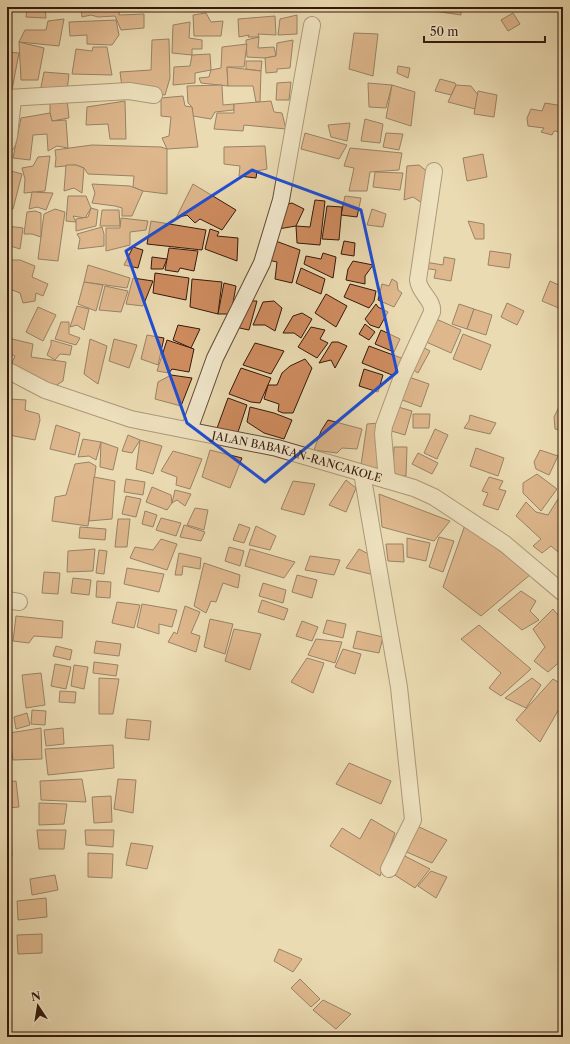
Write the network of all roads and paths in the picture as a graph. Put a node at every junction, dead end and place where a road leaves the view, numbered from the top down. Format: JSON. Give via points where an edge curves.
{"nodes":[{"id":1,"x":312,"y":25,"type":"dead end"},
{"id":2,"x":154,"y":96,"type":"dead end"},
{"id":3,"x":10,"y":99,"type":"edge"},
{"id":4,"x":7,"y":143,"type":"edge"},
{"id":5,"x":434,"y":171,"type":"dead end"},
{"id":6,"x":7,"y":370,"type":"edge"},
{"id":7,"x":189,"y":430,"type":"junction"},
{"id":8,"x":362,"y":473,"type":"junction"},
{"id":9,"x":387,"y":480,"type":"junction"},
{"id":10,"x":563,"y":593,"type":"edge"},
{"id":11,"x":389,"y":869,"type":"dead end"}],
"edges":[{"from":1,"to":7,"type":"street","via":[[281,200],[262,263],[215,358]]},
{"from":2,"to":3,"type":"street","via":[[129,91]]},
{"from":3,"to":4,"type":"street"},
{"from":5,"to":9,"type":"street","via":[[418,280],[418,286],[433,308],[386,417],[383,434]]},
{"from":6,"to":7,"type":"street","name":"JALAN BABAKAN-RANCAKOLE","via":[[45,390],[102,409]]},
{"from":7,"to":8,"type":"street","name":"JALAN BABAKAN-RANCAKOLE","via":[[277,448]]},
{"from":8,"to":9,"type":"street","name":"JALAN BABAKAN-RANCAKOLE"},
{"from":8,"to":11,"type":"street","via":[[399,687],[413,820]]},
{"from":9,"to":10,"type":"street","name":"JALAN BABAKAN-RANCAKOLE","via":[[434,497],[505,544]]}]}
